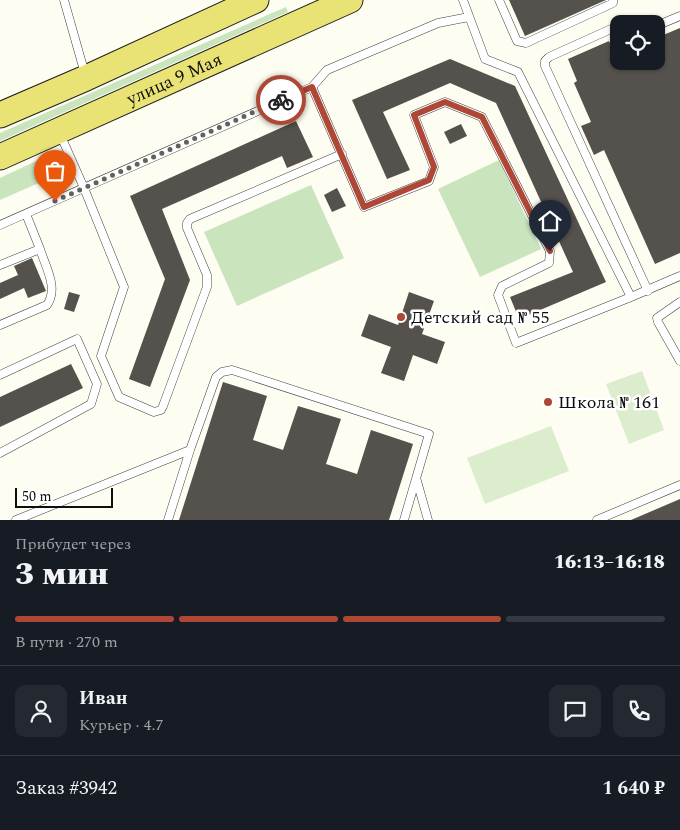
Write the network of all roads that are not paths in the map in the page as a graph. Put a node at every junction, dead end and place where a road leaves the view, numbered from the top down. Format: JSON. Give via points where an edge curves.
{"nodes":[{"id":1,"x":64,"y":0,"type":"edge"},
{"id":2,"x":256,"y":0,"type":"edge"},
{"id":3,"x":350,"y":0,"type":"edge"},
{"id":4,"x":462,"y":0,"type":"edge"},
{"id":5,"x":498,"y":0,"type":"edge"},
{"id":6,"x":613,"y":0,"type":"edge"},
{"id":7,"x":680,"y":16,"type":"edge"},
{"id":8,"x":468,"y":17,"type":"junction"},
{"id":9,"x":665,"y":22,"type":"edge"},
{"id":10,"x":610,"y":30,"type":"edge"},
{"id":11,"x":86,"y":78,"type":"junction"},
{"id":12,"x":312,"y":87,"type":"junction"},
{"id":13,"x":0,"y":116,"type":"edge"},
{"id":14,"x":58,"y":130,"type":"junction"},
{"id":15,"x":342,"y":154,"type":"junction"},
{"id":16,"x":0,"y":157,"type":"edge"},
{"id":17,"x":84,"y":188,"type":"junction"},
{"id":18,"x":26,"y":214,"type":"junction"},
{"id":19,"x":0,"y":225,"type":"edge"},
{"id":20,"x":40,"y":249,"type":"junction"},
{"id":21,"x":0,"y":265,"type":"edge"},
{"id":22,"x":680,"y":276,"type":"edge"},
{"id":23,"x":648,"y":291,"type":"junction"},
{"id":24,"x":631,"y":298,"type":"junction"},
{"id":25,"x":680,"y":302,"type":"edge"},
{"id":26,"x":0,"y":325,"type":"edge"},
{"id":27,"x":680,"y":361,"type":"edge"},
{"id":28,"x":0,"y":375,"type":"edge"},
{"id":29,"x":190,"y":450,"type":"junction"},
{"id":30,"x":0,"y":453,"type":"edge"},
{"id":31,"x":417,"y":479,"type":"junction"},
{"id":32,"x":680,"y":485,"type":"edge"},
{"id":33,"x":16,"y":520,"type":"edge"},
{"id":34,"x":168,"y":520,"type":"edge"},
{"id":35,"x":404,"y":520,"type":"edge"},
{"id":36,"x":428,"y":520,"type":"edge"},
{"id":37,"x":597,"y":520,"type":"edge"}],
"edges":[{"from":1,"to":11,"type":"lane"},
{"from":2,"to":11,"type":"main road","name":"улица 9 Мая"},
{"from":3,"to":14,"type":"main road","name":"улица 9 Мая"},
{"from":4,"to":8,"type":"lane"},
{"from":5,"to":6,"type":"lane","via":[[517,41],[526,43],[613,3]]},
{"from":7,"to":9,"type":"lane"},
{"from":8,"to":12,"type":"lane","via":[[438,23],[327,70]]},
{"from":8,"to":24,"type":"lane","via":[[486,59],[518,72]]},
{"from":10,"to":23,"type":"lane","via":[[549,57],[545,66]]},
{"from":11,"to":13,"type":"main road","name":"улица 9 Мая"},
{"from":12,"to":15,"type":"lane"},
{"from":12,"to":17,"type":"lane"},
{"from":14,"to":16,"type":"main road","name":"улица 9 Мая"},
{"from":14,"to":17,"type":"lane"},
{"from":15,"to":17,"type":"lane","via":[[187,222],[186,228],[207,274],[207,287],[158,412],[119,397],[101,356],[124,287]]},
{"from":15,"to":24,"type":"lane","via":[[364,207],[429,180],[434,167],[414,115],[445,102],[482,117],[550,251],[549,263],[502,286],[498,295],[516,343]]},
{"from":17,"to":18,"type":"lane"},
{"from":18,"to":19,"type":"lane"},
{"from":18,"to":20,"type":"lane"},
{"from":20,"to":21,"type":"lane"},
{"from":20,"to":26,"type":"lane","via":[[53,289],[49,302]]},
{"from":22,"to":23,"type":"lane"},
{"from":23,"to":24,"type":"lane"},
{"from":25,"to":27,"type":"lane","via":[[657,318]]},
{"from":28,"to":30,"type":"lane","via":[[77,339],[97,384],[90,404]]},
{"from":29,"to":31,"type":"lane","via":[[216,377],[232,370],[429,434]]},
{"from":29,"to":33,"type":"lane"},
{"from":29,"to":34,"type":"lane"},
{"from":31,"to":35,"type":"lane"},
{"from":31,"to":36,"type":"lane"},
{"from":32,"to":37,"type":"lane"}]}
